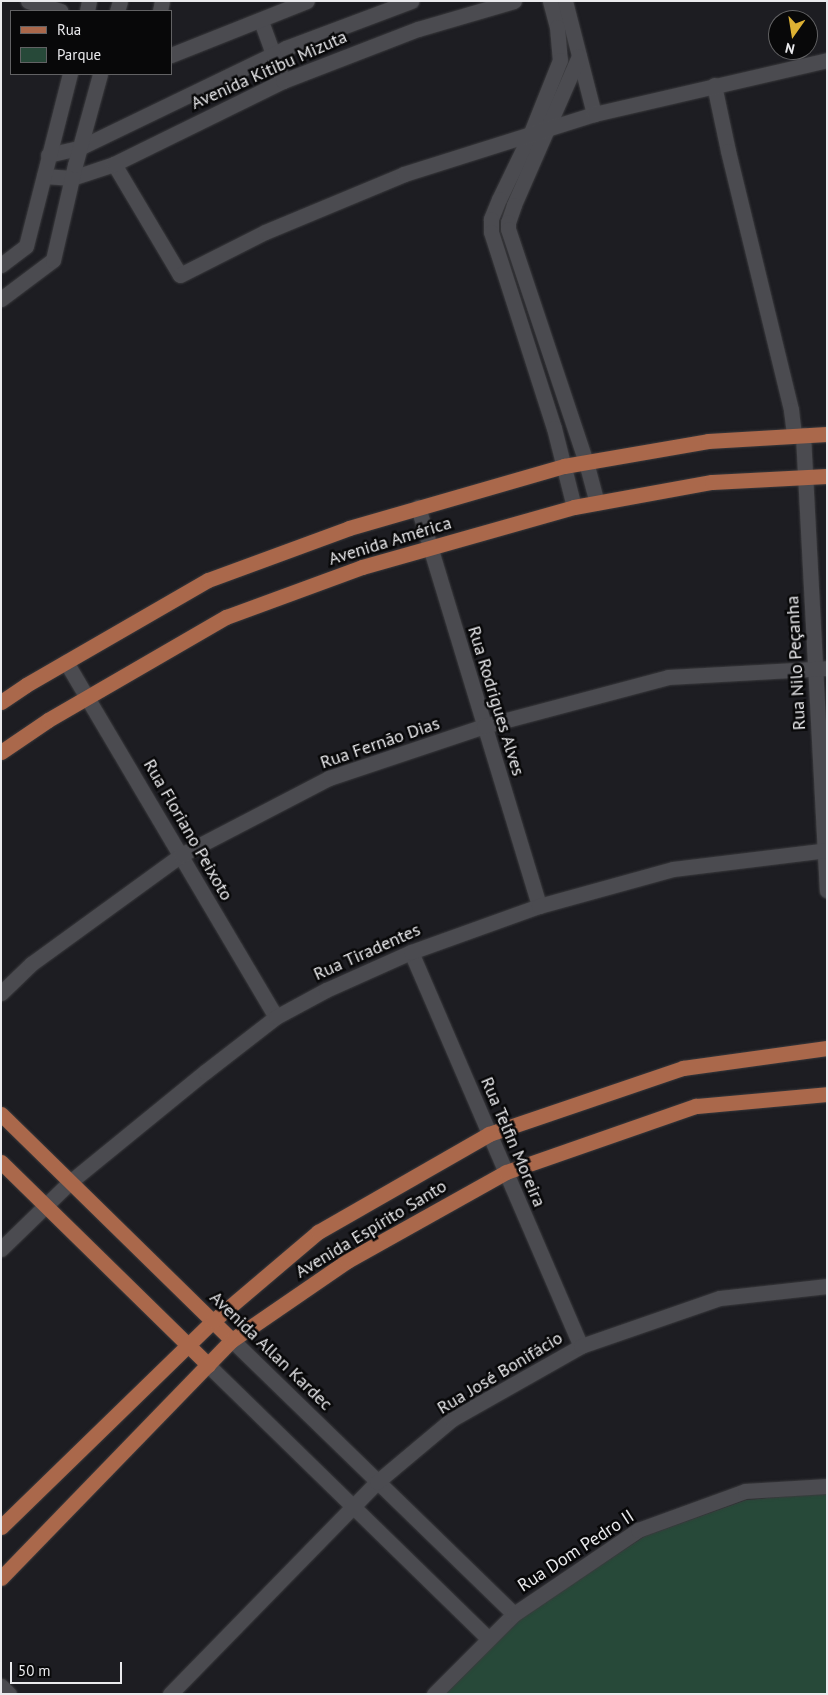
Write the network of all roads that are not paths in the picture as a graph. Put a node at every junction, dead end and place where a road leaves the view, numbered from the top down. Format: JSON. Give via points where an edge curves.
{"nodes":[{"id":1,"x":28,"y":1,"type":"edge"},
{"id":2,"x":307,"y":1,"type":"edge"},
{"id":3,"x":412,"y":1,"type":"edge"},
{"id":4,"x":514,"y":1,"type":"edge"},
{"id":5,"x":550,"y":1,"type":"edge"},
{"id":6,"x":565,"y":1,"type":"edge"},
{"id":7,"x":56,"y":7,"type":"edge"},
{"id":8,"x":261,"y":20,"type":"junction"},
{"id":9,"x":273,"y":54,"type":"junction"},
{"id":10,"x":172,"y":55,"type":"edge"},
{"id":11,"x":579,"y":56,"type":"junction"},
{"id":12,"x":827,"y":60,"type":"edge"},
{"id":13,"x":70,"y":75,"type":"edge"},
{"id":14,"x":100,"y":75,"type":"edge"},
{"id":15,"x":282,"y":81,"type":"junction"},
{"id":16,"x":714,"y":85,"type":"junction"},
{"id":17,"x":594,"y":114,"type":"junction"},
{"id":18,"x":549,"y":129,"type":"junction"},
{"id":19,"x":530,"y":135,"type":"junction"},
{"id":20,"x":79,"y":148,"type":"junction"},
{"id":21,"x":48,"y":155,"type":"junction"},
{"id":22,"x":114,"y":164,"type":"junction"},
{"id":23,"x":44,"y":176,"type":"junction"},
{"id":24,"x":72,"y":178,"type":"junction"},
{"id":25,"x":1,"y":265,"type":"edge"},
{"id":26,"x":1,"y":299,"type":"edge"},
{"id":27,"x":827,"y":434,"type":"edge"},
{"id":28,"x":799,"y":436,"type":"junction"},
{"id":29,"x":586,"y":462,"type":"junction"},
{"id":30,"x":564,"y":466,"type":"junction"},
{"id":31,"x":806,"y":476,"type":"junction"},
{"id":32,"x":827,"y":476,"type":"edge"},
{"id":33,"x":597,"y":503,"type":"junction"},
{"id":34,"x":418,"y":507,"type":"junction"},
{"id":35,"x":574,"y":507,"type":"junction"},
{"id":36,"x":430,"y":546,"type":"junction"},
{"id":37,"x":66,"y":662,"type":"junction"},
{"id":38,"x":821,"y":668,"type":"edge"},
{"id":39,"x":88,"y":697,"type":"junction"},
{"id":40,"x":1,"y":702,"type":"edge"},
{"id":41,"x":484,"y":726,"type":"junction"},
{"id":42,"x":1,"y":752,"type":"edge"},
{"id":43,"x":826,"y":850,"type":"edge"},
{"id":44,"x":181,"y":855,"type":"junction"},
{"id":45,"x":827,"y":890,"type":"edge"},
{"id":46,"x":539,"y":906,"type":"junction"},
{"id":47,"x":411,"y":952,"type":"junction"},
{"id":48,"x":1,"y":993,"type":"edge"},
{"id":49,"x":276,"y":1017,"type":"junction"},
{"id":50,"x":827,"y":1048,"type":"edge"},
{"id":51,"x":827,"y":1094,"type":"edge"},
{"id":52,"x":1,"y":1114,"type":"edge"},
{"id":53,"x":489,"y":1134,"type":"junction"},
{"id":54,"x":1,"y":1162,"type":"edge"},
{"id":55,"x":506,"y":1172,"type":"junction"},
{"id":56,"x":70,"y":1182,"type":"junction"},
{"id":57,"x":45,"y":1205,"type":"junction"},
{"id":58,"x":1,"y":1249,"type":"edge"},
{"id":59,"x":827,"y":1286,"type":"edge"},
{"id":60,"x":213,"y":1321,"type":"junction"},
{"id":61,"x":232,"y":1340,"type":"junction"},
{"id":62,"x":188,"y":1346,"type":"junction"},
{"id":63,"x":581,"y":1346,"type":"junction"},
{"id":64,"x":208,"y":1365,"type":"junction"},
{"id":65,"x":377,"y":1482,"type":"junction"},
{"id":66,"x":827,"y":1486,"type":"edge"},
{"id":67,"x":353,"y":1507,"type":"junction"},
{"id":68,"x":1,"y":1527,"type":"edge"},
{"id":69,"x":1,"y":1578,"type":"edge"},
{"id":70,"x":514,"y":1614,"type":"junction"},
{"id":71,"x":488,"y":1638,"type":"junction"},
{"id":72,"x":1,"y":1686,"type":"edge"},
{"id":73,"x":9,"y":1694,"type":"edge"},
{"id":74,"x":170,"y":1694,"type":"edge"},
{"id":75,"x":434,"y":1694,"type":"edge"}],
"edges":[{"from":1,"to":7,"type":"street"},
{"from":2,"to":8,"type":"street"},
{"from":3,"to":9,"type":"street"},
{"from":4,"to":15,"type":"street","name":"Avenida Kitibu Mizuta","via":[[418,29]]},
{"from":5,"to":19,"type":"street","via":[[557,27],[560,60]]},
{"from":6,"to":11,"type":"street"},
{"from":8,"to":9,"type":"street"},
{"from":8,"to":10,"type":"street"},
{"from":9,"to":15,"type":"street"},
{"from":9,"to":20,"type":"street"},
{"from":11,"to":17,"type":"street"},
{"from":11,"to":18,"type":"street"},
{"from":12,"to":16,"type":"street"},
{"from":13,"to":21,"type":"street"},
{"from":14,"to":20,"type":"street"},
{"from":15,"to":22,"type":"street","name":"Avenida Kitibu Mizuta"},
{"from":16,"to":17,"type":"street"},
{"from":16,"to":28,"type":"street","name":"Rua Nilo Peçanha"},
{"from":17,"to":18,"type":"street"},
{"from":18,"to":19,"type":"street"},
{"from":18,"to":29,"type":"street","via":[[514,205],[508,230]]},
{"from":19,"to":22,"type":"street","via":[[368,188],[265,232],[180,275]]},
{"from":19,"to":30,"type":"street","via":[[499,199],[491,219],[491,232]]},
{"from":20,"to":21,"type":"street"},
{"from":20,"to":24,"type":"street"},
{"from":21,"to":23,"type":"street"},
{"from":22,"to":24,"type":"street","name":"Avenida Kitibu Mizuta"},
{"from":23,"to":24,"type":"street","name":"Avenida Kitibu Mizuta"},
{"from":23,"to":25,"type":"street","via":[[26,246]]},
{"from":24,"to":26,"type":"street","via":[[53,260]]},
{"from":27,"to":28,"type":"main road","name":"Avenida América"},
{"from":28,"to":29,"type":"main road","name":"Avenida América","via":[[708,441]]},
{"from":28,"to":31,"type":"street","name":"Rua Nilo Peçanha"},
{"from":29,"to":30,"type":"main road","name":"Avenida América"},
{"from":29,"to":33,"type":"street"},
{"from":30,"to":34,"type":"main road","name":"Avenida América"},
{"from":30,"to":35,"type":"street"},
{"from":31,"to":32,"type":"main road","name":"Avenida América"},
{"from":31,"to":33,"type":"main road","name":"Avenida América","via":[[712,482]]},
{"from":31,"to":38,"type":"street","name":"Rua Nilo Peçanha"},
{"from":33,"to":35,"type":"main road","name":"Avenida América"},
{"from":34,"to":36,"type":"street","name":"Rua Rodrigues Alves"},
{"from":34,"to":37,"type":"main road","name":"Avenida América","via":[[349,528],[208,580]]},
{"from":35,"to":36,"type":"main road","name":"Avenida América"},
{"from":36,"to":39,"type":"main road","name":"Avenida América","via":[[362,566],[226,618]]},
{"from":36,"to":41,"type":"street","name":"Rua Rodrigues Alves"},
{"from":37,"to":39,"type":"street","name":"Rua Floriano Peixoto"},
{"from":37,"to":40,"type":"main road","name":"Avenida América"},
{"from":38,"to":41,"type":"street","name":"Rua Fernão Dias","via":[[668,677]]},
{"from":38,"to":43,"type":"street","name":"Rua Nilo Peçanha"},
{"from":39,"to":42,"type":"main road","name":"Avenida América"},
{"from":39,"to":44,"type":"street","name":"Rua Floriano Peixoto"},
{"from":41,"to":44,"type":"street","name":"Rua Fernão Dias","via":[[329,778]]},
{"from":41,"to":46,"type":"street","name":"Rua Rodrigues Alves"},
{"from":43,"to":45,"type":"street","name":"Rua Nilo Peçanha"},
{"from":43,"to":46,"type":"street","name":"Rua Tiradentes","via":[[673,870]]},
{"from":44,"to":48,"type":"street","name":"Rua Fernão Dias","via":[[31,964]]},
{"from":44,"to":49,"type":"street","name":"Rua Floriano Peixoto"},
{"from":46,"to":47,"type":"street","name":"Rua Tiradentes"},
{"from":47,"to":49,"type":"street","name":"Rua Tiradentes","via":[[326,990]]},
{"from":47,"to":53,"type":"street","name":"Rua Telfin Moreira"},
{"from":49,"to":56,"type":"street","name":"Rua Tiradentes"},
{"from":50,"to":53,"type":"main road","name":"Avenida Espírito Santo","via":[[683,1068]]},
{"from":51,"to":55,"type":"main road","name":"Avenida Espírito Santo","via":[[696,1106]]},
{"from":52,"to":56,"type":"main road","name":"Avenida Allan Kardec"},
{"from":53,"to":55,"type":"street","name":"Rua Telfin Moreira"},
{"from":53,"to":60,"type":"main road","name":"Avenida Espírito Santo","via":[[318,1232]]},
{"from":54,"to":57,"type":"main road"},
{"from":55,"to":61,"type":"main road","name":"Avenida Espírito Santo","via":[[347,1261]]},
{"from":55,"to":63,"type":"street","name":"Rua Telfin Moreira"},
{"from":56,"to":57,"type":"street","name":"Rua Tiradentes"},
{"from":56,"to":60,"type":"main road","name":"Avenida Allan Kardec"},
{"from":57,"to":58,"type":"street","name":"Rua Tiradentes"},
{"from":57,"to":62,"type":"main road"},
{"from":59,"to":63,"type":"street","name":"Rua José Bonifácio","via":[[720,1298]]},
{"from":60,"to":61,"type":"main road","name":"Avenida Allan Kardec"},
{"from":60,"to":62,"type":"main road","name":"Avenida Espírito Santo"},
{"from":61,"to":64,"type":"main road","name":"Avenida Espírito Santo"},
{"from":61,"to":65,"type":"street","name":"Avenida Allan Kardec"},
{"from":62,"to":64,"type":"main road"},
{"from":62,"to":68,"type":"main road","name":"Avenida Espírito Santo"},
{"from":63,"to":65,"type":"street","name":"Rua José Bonifácio","via":[[452,1420]]},
{"from":64,"to":67,"type":"street"},
{"from":64,"to":69,"type":"main road","name":"Avenida Espírito Santo"},
{"from":65,"to":67,"type":"street","name":"Rua José Bonifácio"},
{"from":65,"to":70,"type":"street","name":"Avenida Allan Kardec"},
{"from":66,"to":70,"type":"street","name":"Rua Dom Pedro II","via":[[744,1491],[638,1530]]},
{"from":67,"to":71,"type":"street"},
{"from":67,"to":74,"type":"street","name":"Rua José Bonifácio"},
{"from":70,"to":71,"type":"street","name":"Rua Dom Pedro II"},
{"from":71,"to":75,"type":"street","name":"Rua Dom Pedro II"},
{"from":72,"to":73,"type":"street"}]}
